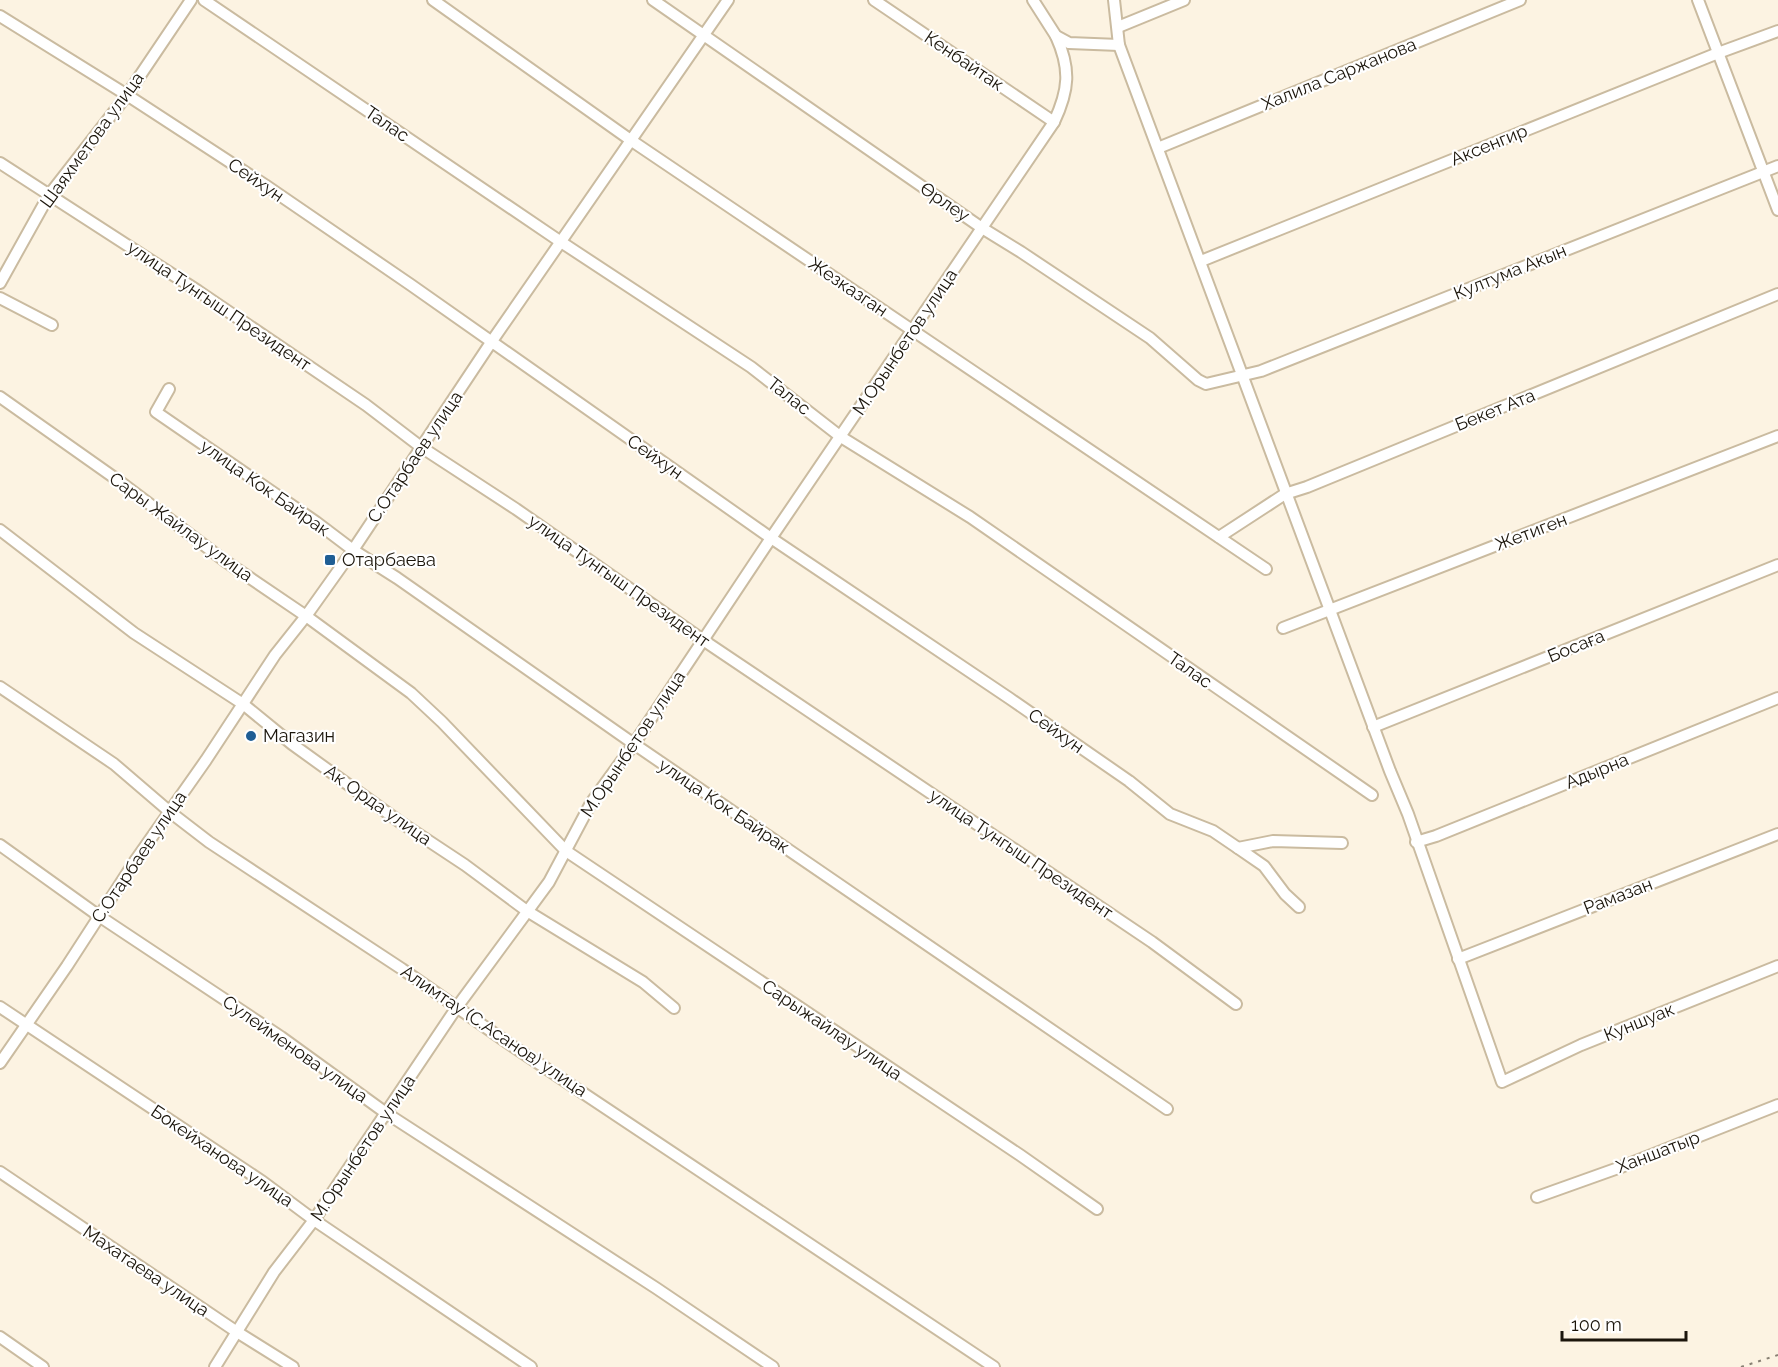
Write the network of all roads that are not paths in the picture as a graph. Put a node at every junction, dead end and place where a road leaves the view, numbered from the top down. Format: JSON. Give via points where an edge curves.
{"nodes":[{"id":1,"x":191,"y":0,"type":"edge"},
{"id":2,"x":204,"y":0,"type":"edge"},
{"id":3,"x":433,"y":0,"type":"edge"},
{"id":4,"x":653,"y":0,"type":"edge"},
{"id":5,"x":728,"y":0,"type":"edge"},
{"id":6,"x":874,"y":0,"type":"edge"},
{"id":7,"x":1033,"y":0,"type":"edge"},
{"id":8,"x":1114,"y":0,"type":"edge"},
{"id":9,"x":1184,"y":0,"type":"edge"},
{"id":10,"x":1520,"y":0,"type":"edge"},
{"id":11,"x":1698,"y":0,"type":"edge"},
{"id":12,"x":0,"y":16,"type":"edge"},
{"id":13,"x":1118,"y":27,"type":"junction"},
{"id":14,"x":1778,"y":31,"type":"edge"},
{"id":15,"x":704,"y":36,"type":"junction"},
{"id":16,"x":1056,"y":36,"type":"junction"},
{"id":17,"x":1119,"y":45,"type":"junction"},
{"id":18,"x":1718,"y":53,"type":"junction"},
{"id":19,"x":127,"y":95,"type":"junction"},
{"id":20,"x":1054,"y":122,"type":"junction"},
{"id":21,"x":632,"y":141,"type":"junction"},
{"id":22,"x":1158,"y":148,"type":"junction"},
{"id":23,"x":0,"y":163,"type":"edge"},
{"id":24,"x":1778,"y":166,"type":"edge"},
{"id":25,"x":1764,"y":171,"type":"junction"},
{"id":26,"x":49,"y":195,"type":"junction"},
{"id":27,"x":1778,"y":210,"type":"edge"},
{"id":28,"x":982,"y":228,"type":"junction"},
{"id":29,"x":561,"y":242,"type":"junction"},
{"id":30,"x":1201,"y":261,"type":"junction"},
{"id":31,"x":0,"y":283,"type":"edge"},
{"id":32,"x":1778,"y":294,"type":"edge"},
{"id":33,"x":0,"y":298,"type":"edge"},
{"id":34,"x":52,"y":325,"type":"dead end"},
{"id":35,"x":913,"y":330,"type":"junction"},
{"id":36,"x":492,"y":341,"type":"junction"},
{"id":37,"x":1242,"y":374,"type":"junction"},
{"id":38,"x":169,"y":389,"type":"dead end"},
{"id":39,"x":0,"y":397,"type":"edge"},
{"id":40,"x":1778,"y":436,"type":"edge"},
{"id":41,"x":841,"y":437,"type":"junction"},
{"id":42,"x":421,"y":447,"type":"junction"},
{"id":43,"x":1285,"y":494,"type":"junction"},
{"id":44,"x":0,"y":530,"type":"edge"},
{"id":45,"x":1219,"y":537,"type":"junction"},
{"id":46,"x":771,"y":538,"type":"junction"},
{"id":47,"x":353,"y":550,"type":"junction"},
{"id":48,"x":1778,"y":565,"type":"edge"},
{"id":49,"x":1266,"y":568,"type":"dead end"},
{"id":50,"x":1329,"y":610,"type":"junction"},
{"id":51,"x":306,"y":616,"type":"junction"},
{"id":52,"x":1283,"y":628,"type":"dead end"},
{"id":53,"x":703,"y":640,"type":"junction"},
{"id":54,"x":362,"y":657,"type":"joint"},
{"id":55,"x":0,"y":687,"type":"edge"},
{"id":56,"x":1778,"y":698,"type":"edge"},
{"id":57,"x":243,"y":704,"type":"junction"},
{"id":58,"x":1373,"y":727,"type":"junction"},
{"id":59,"x":634,"y":744,"type":"junction"},
{"id":60,"x":1372,"y":795,"type":"dead end"},
{"id":61,"x":170,"y":812,"type":"junction"},
{"id":62,"x":1778,"y":834,"type":"edge"},
{"id":63,"x":1416,"y":842,"type":"junction"},
{"id":64,"x":1342,"y":843,"type":"dead end"},
{"id":65,"x":0,"y":845,"type":"edge"},
{"id":66,"x":1238,"y":848,"type":"junction"},
{"id":67,"x":567,"y":851,"type":"junction"},
{"id":68,"x":1299,"y":907,"type":"dead end"},
{"id":69,"x":527,"y":911,"type":"junction"},
{"id":70,"x":99,"y":916,"type":"junction"},
{"id":71,"x":1458,"y":959,"type":"junction"},
{"id":72,"x":1778,"y":966,"type":"edge"},
{"id":73,"x":1236,"y":1004,"type":"dead end"},
{"id":74,"x":0,"y":1007,"type":"edge"},
{"id":75,"x":457,"y":1007,"type":"junction"},
{"id":76,"x":674,"y":1008,"type":"dead end"},
{"id":77,"x":26,"y":1025,"type":"junction"},
{"id":78,"x":0,"y":1063,"type":"edge"},
{"id":79,"x":1778,"y":1105,"type":"edge"},
{"id":80,"x":1167,"y":1109,"type":"dead end"},
{"id":81,"x":386,"y":1113,"type":"junction"},
{"id":82,"x":0,"y":1172,"type":"edge"},
{"id":83,"x":1537,"y":1197,"type":"dead end"},
{"id":84,"x":1097,"y":1209,"type":"dead end"},
{"id":85,"x":314,"y":1220,"type":"junction"},
{"id":86,"x":237,"y":1332,"type":"junction"},
{"id":87,"x":0,"y":1337,"type":"edge"},
{"id":88,"x":43,"y":1367,"type":"edge"},
{"id":89,"x":214,"y":1367,"type":"edge"},
{"id":90,"x":293,"y":1367,"type":"edge"},
{"id":91,"x":531,"y":1367,"type":"edge"},
{"id":92,"x":773,"y":1367,"type":"edge"},
{"id":93,"x":994,"y":1367,"type":"edge"}],
"edges":[{"from":1,"to":19,"type":"street","name":"Шаяхметова улица"},
{"from":2,"to":29,"type":"street","name":"Талас"},
{"from":3,"to":21,"type":"street","name":"Жезказган"},
{"from":4,"to":15,"type":"street","name":"Өрлеу"},
{"from":5,"to":15,"type":"street","name":"С.Отарбаев улица"},
{"from":6,"to":20,"type":"street","name":"Кенбайтак"},
{"from":7,"to":16,"type":"street","name":"М.Орынбетов улица"},
{"from":8,"to":13,"type":"street"},
{"from":9,"to":13,"type":"street"},
{"from":10,"to":22,"type":"street","name":"Халила Саржанова"},
{"from":11,"to":18,"type":"street"},
{"from":12,"to":19,"type":"street","name":"Сейхун"},
{"from":13,"to":17,"type":"street"},
{"from":14,"to":18,"type":"street","name":"Аксенгир"},
{"from":15,"to":21,"type":"street","name":"С.Отарбаев улица"},
{"from":15,"to":28,"type":"street","name":"Өрлеу"},
{"from":16,"to":17,"type":"street","via":[[1069,43]]},
{"from":16,"to":20,"type":"street","name":"М.Орынбетов улица","via":[[1063,53],[1066,85]]},
{"from":17,"to":22,"type":"street"},
{"from":18,"to":25,"type":"street"},
{"from":18,"to":30,"type":"street","name":"Аксенгир"},
{"from":19,"to":26,"type":"street","name":"Шаяхметова улица"},
{"from":19,"to":36,"type":"street","name":"Сейхун"},
{"from":20,"to":28,"type":"street","name":"М.Орынбетов улица"},
{"from":21,"to":29,"type":"street","name":"С.Отарбаев улица"},
{"from":21,"to":35,"type":"street","name":"Жезказган"},
{"from":22,"to":30,"type":"street"},
{"from":23,"to":26,"type":"street","name":"улица Тунгыш Президент"},
{"from":24,"to":25,"type":"street","name":"Култума Акын"},
{"from":25,"to":27,"type":"street"},
{"from":25,"to":37,"type":"street","name":"Култума Акын","via":[[1261,371]]},
{"from":26,"to":31,"type":"street","name":"Шаяхметова улица"},
{"from":26,"to":42,"type":"street","name":"улица Тунгыш Президент","via":[[198,291]]},
{"from":28,"to":35,"type":"street","name":"М.Орынбетов улица"},
{"from":28,"to":37,"type":"street","name":"Өрлеу","via":[[1150,338],[1198,380],[1206,384]]},
{"from":29,"to":36,"type":"street","name":"С.Отарбаев улица"},
{"from":29,"to":41,"type":"street","name":"Талас","via":[[751,367]]},
{"from":30,"to":37,"type":"street"},
{"from":32,"to":43,"type":"street","name":"Бекет Ата"},
{"from":33,"to":34,"type":"street"},
{"from":35,"to":41,"type":"street","name":"М.Орынбетов улица"},
{"from":35,"to":45,"type":"street","name":"Жезказган"},
{"from":36,"to":42,"type":"street","name":"С.Отарбаев улица"},
{"from":36,"to":46,"type":"street","name":"Сейхун"},
{"from":37,"to":43,"type":"street"},
{"from":38,"to":47,"type":"street","name":"улица Кок Байрак","via":[[156,412]]},
{"from":39,"to":51,"type":"street","name":"Сары Жайлау улица"},
{"from":40,"to":50,"type":"street","name":"Жетиген"},
{"from":41,"to":46,"type":"street","name":"М.Орынбетов улица"},
{"from":41,"to":60,"type":"street","name":"Талас","via":[[970,517]]},
{"from":42,"to":47,"type":"street","name":"С.Отарбаев улица"},
{"from":42,"to":53,"type":"street","name":"улица Тунгыш Президент"},
{"from":43,"to":45,"type":"street","name":"Бекет Ата"},
{"from":43,"to":50,"type":"street"},
{"from":44,"to":57,"type":"street","name":"Ак Орда улица","via":[[134,633]]},
{"from":45,"to":49,"type":"street","name":"Жезказган"},
{"from":46,"to":53,"type":"street","name":"М.Орынбетов улица"},
{"from":46,"to":66,"type":"street","name":"Сейхун","via":[[1010,698],[1170,814],[1213,831]]},
{"from":47,"to":51,"type":"street","name":"С.Отарбаев улица"},
{"from":47,"to":59,"type":"street","name":"улица Кок Байрак"},
{"from":48,"to":58,"type":"street","name":"Босаға"},
{"from":50,"to":52,"type":"street","name":"Жетиген"},
{"from":50,"to":58,"type":"street"},
{"from":51,"to":54,"type":"street","name":"Сары Жайлау улица"},
{"from":51,"to":57,"type":"street","name":"С.Отарбаев улица"},
{"from":53,"to":59,"type":"street","name":"М.Орынбетов улица"},
{"from":53,"to":73,"type":"street","name":"улица Тунгыш Президент","via":[[1152,942]]},
{"from":54,"to":67,"type":"street","name":"Сарыжайлау улица","via":[[442,722]]},
{"from":55,"to":61,"type":"street","name":"Алимтау (С.Асанов) улица","via":[[114,764]]},
{"from":56,"to":63,"type":"street","name":"Адырна"},
{"from":57,"to":61,"type":"street","name":"С.Отарбаев улица"},
{"from":57,"to":69,"type":"street","name":"Ак Орда улица","via":[[292,744]]},
{"from":58,"to":63,"type":"street"},
{"from":59,"to":67,"type":"street","name":"М.Орынбетов улица","via":[[591,803]]},
{"from":59,"to":80,"type":"street","name":"улица Кок Байрак"},
{"from":61,"to":70,"type":"street","name":"С.Отарбаев улица"},
{"from":61,"to":75,"type":"street","name":"Алимтау (С.Асанов) улица"},
{"from":62,"to":71,"type":"street","name":"Рамазан"},
{"from":63,"to":71,"type":"street"},
{"from":64,"to":66,"type":"street","via":[[1273,841]]},
{"from":65,"to":70,"type":"street","name":"Сулейменова улица"},
{"from":66,"to":68,"type":"street","name":"Сейхун","via":[[1264,866]]},
{"from":67,"to":69,"type":"street","name":"М.Орынбетов улица"},
{"from":67,"to":84,"type":"street","name":"Сарыжайлау улица"},
{"from":69,"to":75,"type":"street","name":"М.Орынбетов улица"},
{"from":69,"to":76,"type":"street","name":"Ак Орда улица","via":[[643,982]]},
{"from":70,"to":77,"type":"street","name":"С.Отарбаев улица"},
{"from":70,"to":81,"type":"street","name":"Сулейменова улица","via":[[281,1037]]},
{"from":71,"to":72,"type":"street","name":"Куншуак","via":[[1502,1082],[1581,1045]]},
{"from":74,"to":77,"type":"street","name":"Бокейханова улица"},
{"from":75,"to":81,"type":"street","name":"М.Орынбетов улица"},
{"from":75,"to":93,"type":"street","name":"Алимтау (С.Асанов) улица"},
{"from":77,"to":78,"type":"street","name":"С.Отарбаев улица"},
{"from":77,"to":85,"type":"street","name":"Бокейханова улица"},
{"from":79,"to":83,"type":"street","name":"Ханшатыр"},
{"from":81,"to":85,"type":"street","name":"М.Орынбетов улица"},
{"from":81,"to":92,"type":"street","name":"Сулейменова улица"},
{"from":82,"to":86,"type":"street","name":"Махатаева улица"},
{"from":85,"to":86,"type":"street","name":"М.Орынбетов улица","via":[[273,1272]]},
{"from":85,"to":91,"type":"street","name":"Бокейханова улица"},
{"from":86,"to":89,"type":"street","name":"М.Орынбетов улица"},
{"from":86,"to":90,"type":"street","name":"Махатаева улица"},
{"from":87,"to":88,"type":"street"}]}
